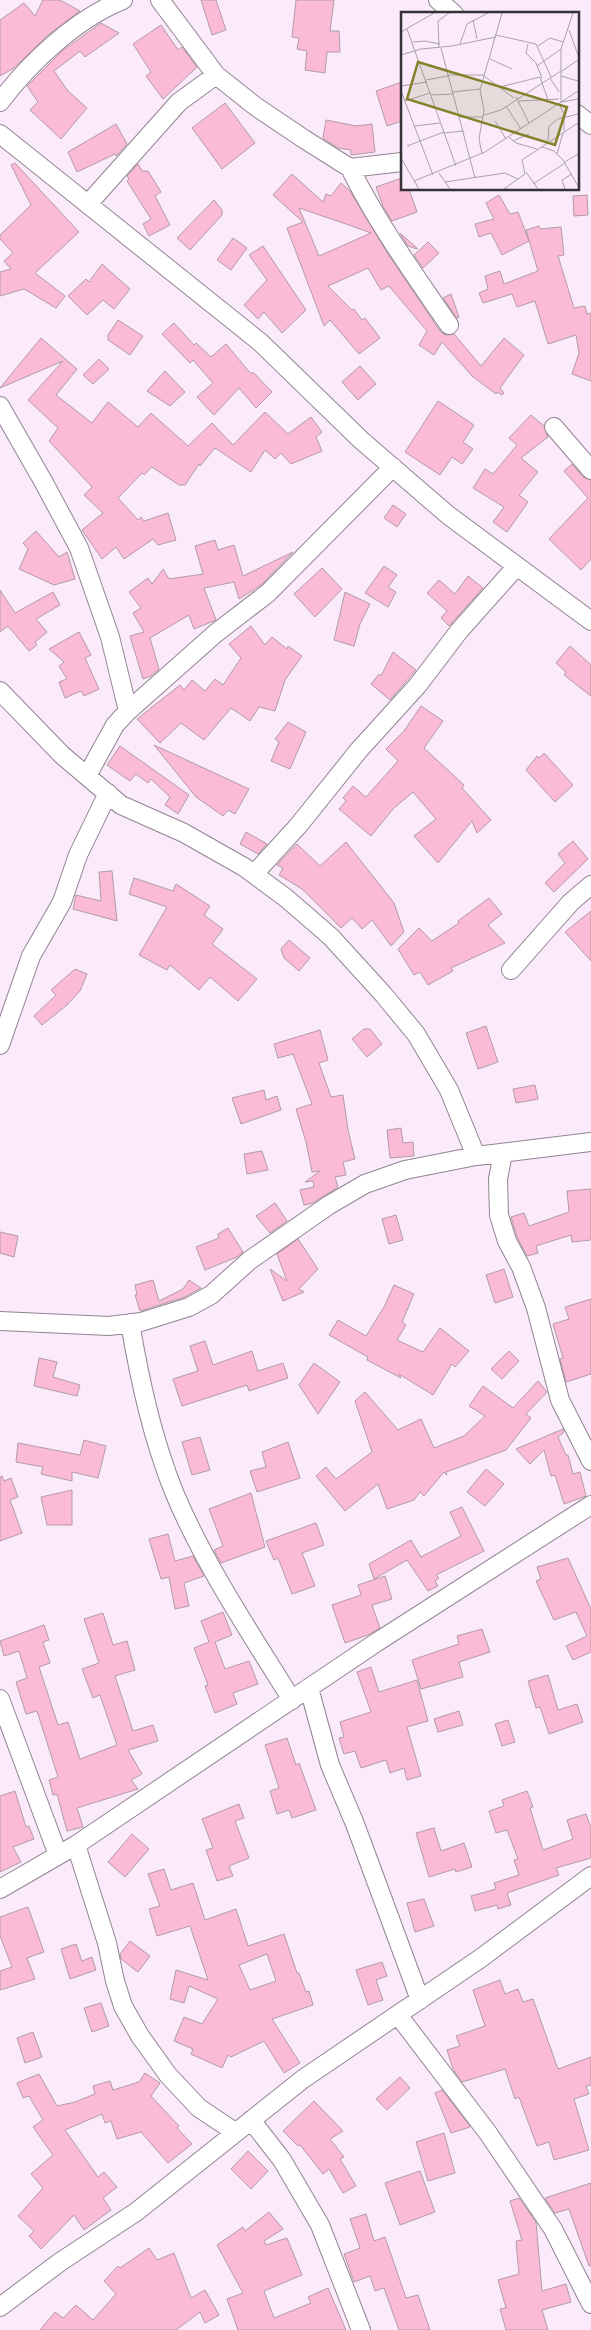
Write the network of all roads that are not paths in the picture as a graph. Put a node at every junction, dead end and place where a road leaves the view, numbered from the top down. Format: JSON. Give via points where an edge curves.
{"nodes":[{"id":1,"x":123,"y":0,"type":"edge"},
{"id":2,"x":160,"y":0,"type":"edge"},
{"id":3,"x":438,"y":0,"type":"edge"},
{"id":4,"x":452,"y":12,"type":"edge"},
{"id":5,"x":216,"y":75,"type":"junction"},
{"id":6,"x":0,"y":102,"type":"edge"},
{"id":7,"x":0,"y":134,"type":"edge"},
{"id":8,"x":401,"y":162,"type":"edge"},
{"id":9,"x":350,"y":168,"type":"junction"},
{"id":10,"x":88,"y":204,"type":"junction"},
{"id":11,"x":449,"y":325,"type":"dead end"},
{"id":12,"x":0,"y":406,"type":"edge"},
{"id":13,"x":554,"y":427,"type":"dead end"},
{"id":14,"x":393,"y":467,"type":"junction"},
{"id":15,"x":591,"y":470,"type":"edge"},
{"id":16,"x":517,"y":566,"type":"junction"},
{"id":17,"x":591,"y":622,"type":"edge"},
{"id":18,"x":0,"y":691,"type":"edge"},
{"id":19,"x":128,"y":710,"type":"junction"},
{"id":20,"x":87,"y":776,"type":"junction"},
{"id":21,"x":108,"y":793,"type":"junction"},
{"id":22,"x":254,"y":874,"type":"junction"},
{"id":23,"x":591,"y":884,"type":"edge"},
{"id":24,"x":512,"y":970,"type":"dead end"},
{"id":25,"x":0,"y":1045,"type":"edge"},
{"id":26,"x":591,"y":1142,"type":"edge"},
{"id":27,"x":503,"y":1153,"type":"junction"},
{"id":28,"x":476,"y":1156,"type":"junction"},
{"id":29,"x":0,"y":1321,"type":"edge"},
{"id":30,"x":130,"y":1323,"type":"junction"},
{"id":31,"x":591,"y":1461,"type":"edge"},
{"id":32,"x":591,"y":1505,"type":"edge"},
{"id":33,"x":309,"y":1688,"type":"junction"},
{"id":34,"x":0,"y":1699,"type":"edge"},
{"id":35,"x":292,"y":1700,"type":"junction"},
{"id":36,"x":76,"y":1845,"type":"junction"},
{"id":37,"x":58,"y":1855,"type":"junction"},
{"id":38,"x":591,"y":1876,"type":"edge"},
{"id":39,"x":0,"y":1888,"type":"edge"},
{"id":40,"x":420,"y":2000,"type":"junction"},
{"id":41,"x":398,"y":2015,"type":"junction"},
{"id":42,"x":251,"y":2120,"type":"junction"},
{"id":43,"x":235,"y":2132,"type":"junction"},
{"id":44,"x":591,"y":2304,"type":"edge"},
{"id":45,"x":0,"y":2307,"type":"edge"},
{"id":46,"x":361,"y":2330,"type":"edge"}],
"edges":[{"from":1,"to":6,"type":"street","via":[[58,40],[22,73]]},
{"from":2,"to":5,"type":"street"},
{"from":3,"to":4,"type":"street"},
{"from":5,"to":9,"type":"street","via":[[255,106]]},
{"from":5,"to":10,"type":"street","via":[[179,102]]},
{"from":7,"to":10,"type":"street"},
{"from":8,"to":9,"type":"street"},
{"from":9,"to":11,"type":"street","via":[[400,253]]},
{"from":10,"to":14,"type":"street","via":[[260,342]]},
{"from":12,"to":19,"type":"street","via":[[79,548],[110,637]]},
{"from":13,"to":15,"type":"street"},
{"from":14,"to":16,"type":"street","via":[[448,515]]},
{"from":14,"to":19,"type":"street","via":[[268,593],[216,633]]},
{"from":16,"to":17,"type":"street"},
{"from":16,"to":22,"type":"street"},
{"from":18,"to":20,"type":"street"},
{"from":19,"to":20,"type":"street","via":[[115,725]]},
{"from":20,"to":21,"type":"street"},
{"from":21,"to":22,"type":"street","via":[[121,805],[184,833]]},
{"from":21,"to":25,"type":"street","via":[[78,855],[62,902],[31,956]]},
{"from":22,"to":28,"type":"street","via":[[331,937],[416,1034],[449,1090]]},
{"from":23,"to":24,"type":"street","via":[[571,902]]},
{"from":26,"to":27,"type":"street"},
{"from":27,"to":28,"type":"street"},
{"from":27,"to":31,"type":"street","via":[[498,1180],[499,1214],[536,1308],[560,1400]]},
{"from":28,"to":30,"type":"street","via":[[405,1170],[365,1184],[250,1260],[211,1295],[189,1307]]},
{"from":29,"to":30,"type":"street","via":[[109,1326]]},
{"from":30,"to":35,"type":"street","via":[[151,1428],[175,1493],[222,1586]]},
{"from":32,"to":33,"type":"street"},
{"from":33,"to":35,"type":"street"},
{"from":33,"to":40,"type":"street","via":[[330,1765]]},
{"from":34,"to":37,"type":"street"},
{"from":35,"to":36,"type":"street"},
{"from":36,"to":37,"type":"street"},
{"from":36,"to":43,"type":"street","via":[[123,2006],[168,2075],[199,2108]]},
{"from":37,"to":39,"type":"street"},
{"from":38,"to":40,"type":"street"},
{"from":40,"to":41,"type":"street"},
{"from":41,"to":42,"type":"street","via":[[303,2079]]},
{"from":41,"to":44,"type":"street","via":[[488,2133],[553,2229]]},
{"from":42,"to":43,"type":"street"},
{"from":42,"to":46,"type":"street","via":[[282,2160],[320,2224]]},
{"from":43,"to":45,"type":"street","via":[[136,2212],[60,2262]]}]}
